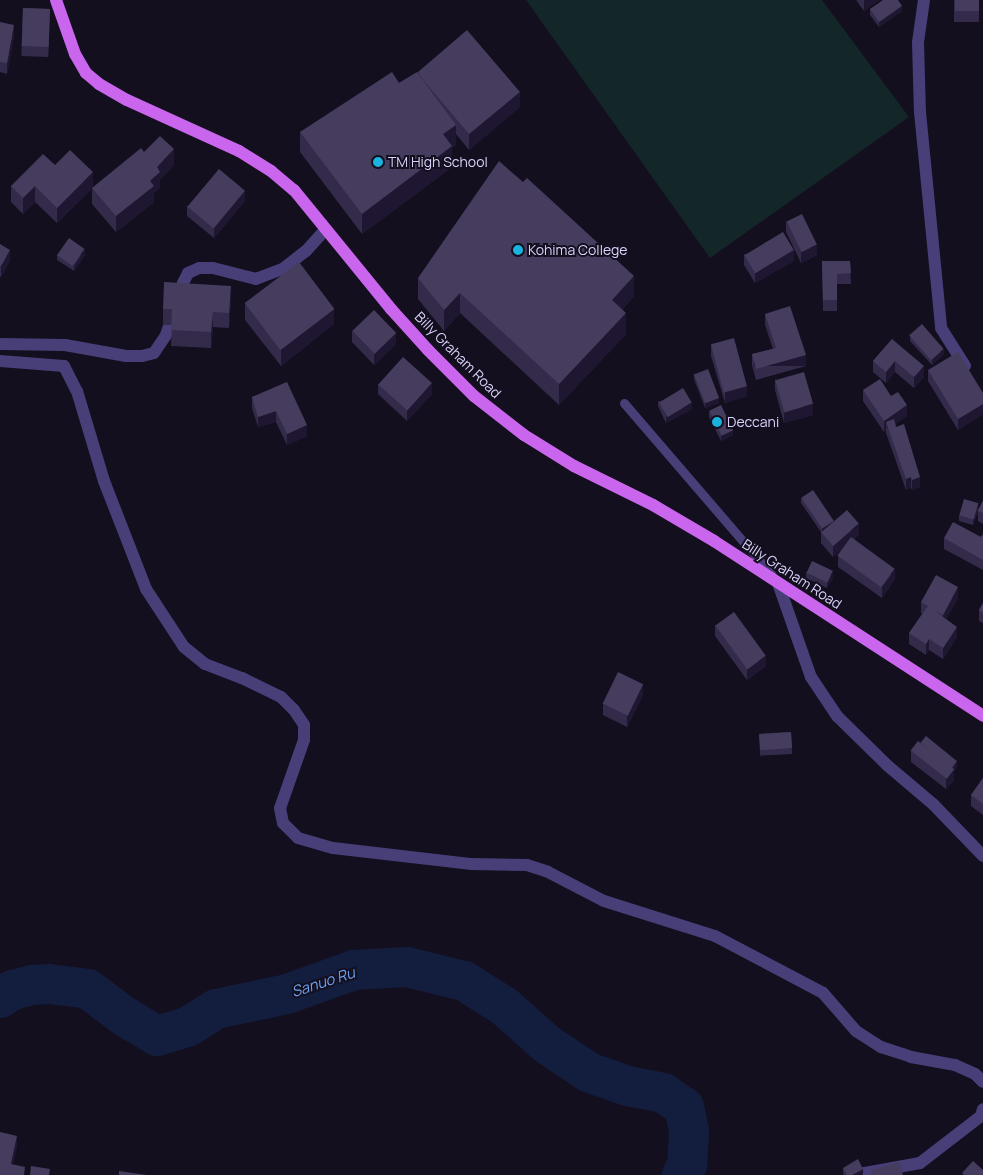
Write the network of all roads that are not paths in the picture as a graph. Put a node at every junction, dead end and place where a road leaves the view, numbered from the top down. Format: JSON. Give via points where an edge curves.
{"nodes":[{"id":1,"x":56,"y":0,"type":"edge"},
{"id":2,"x":924,"y":0,"type":"edge"},
{"id":3,"x":325,"y":230,"type":"junction"},
{"id":4,"x":0,"y":344,"type":"edge"},
{"id":5,"x":0,"y":361,"type":"edge"},
{"id":6,"x":972,"y":377,"type":"edge"},
{"id":7,"x":624,"y":403,"type":"dead end"},
{"id":8,"x":778,"y":582,"type":"junction"},
{"id":9,"x":983,"y":716,"type":"edge"},
{"id":10,"x":983,"y":856,"type":"edge"},
{"id":11,"x":983,"y":1082,"type":"edge"},
{"id":12,"x":983,"y":1109,"type":"edge"},
{"id":13,"x":854,"y":1175,"type":"edge"}],
"edges":[{"from":1,"to":3,"type":"main road","name":"Billy Graham Road","via":[[75,54],[86,73],[128,100],[239,151],[270,171],[294,190]]},
{"from":2,"to":6,"type":"street","via":[[918,42],[920,112],[941,328]]},
{"from":3,"to":4,"type":"street","via":[[284,268],[256,279],[213,268],[200,268],[188,273],[166,335],[154,353],[126,356],[65,345]]},
{"from":3,"to":8,"type":"main road","name":"Billy Graham Road","via":[[428,350],[474,396],[574,466],[653,505]]},
{"from":5,"to":11,"type":"street","via":[[64,366],[77,391],[104,481],[146,589],[184,647],[205,664],[281,697],[304,725],[304,740],[280,808],[284,824],[298,838],[333,848],[472,864],[527,865],[548,872],[604,901],[715,936],[822,993],[856,1031],[881,1047],[911,1057],[955,1065],[975,1074]]},
{"from":7,"to":8,"type":"lane"},
{"from":8,"to":9,"type":"main road","name":"Billy Graham Road"},
{"from":8,"to":10,"type":"street","via":[[811,677],[837,716],[933,804]]},
{"from":12,"to":13,"type":"street","via":[[981,1116],[920,1162]]}]}
